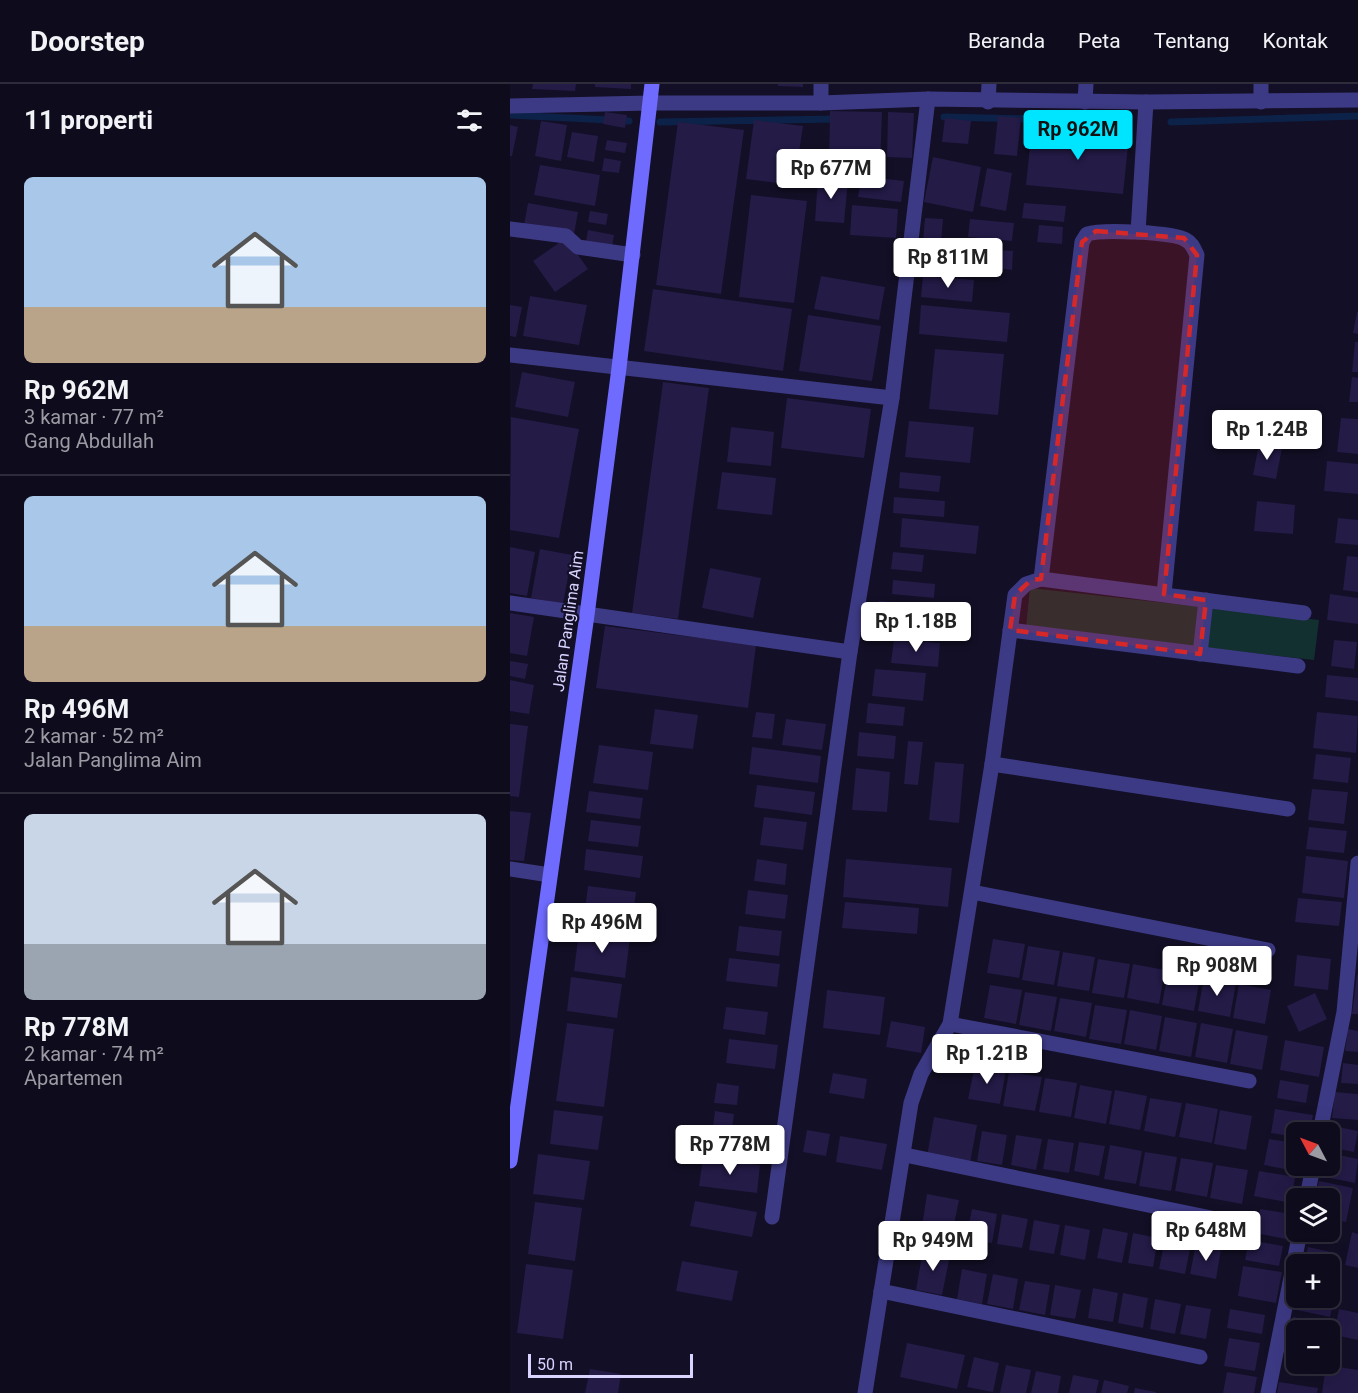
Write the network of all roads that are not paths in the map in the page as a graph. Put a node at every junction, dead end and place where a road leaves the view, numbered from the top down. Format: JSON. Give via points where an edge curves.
{"nodes":[{"id":1,"x":652,"y":84,"type":"edge"},
{"id":2,"x":821,"y":84,"type":"edge"},
{"id":3,"x":988,"y":84,"type":"edge"},
{"id":4,"x":1086,"y":84,"type":"edge"},
{"id":5,"x":1261,"y":84,"type":"edge"},
{"id":6,"x":928,"y":99,"type":"junction"},
{"id":7,"x":1358,"y":100,"type":"edge"},
{"id":8,"x":988,"y":102,"type":"junction"},
{"id":9,"x":1085,"y":102,"type":"junction"},
{"id":10,"x":1146,"y":102,"type":"junction"},
{"id":11,"x":1261,"y":102,"type":"junction"},
{"id":12,"x":651,"y":103,"type":"junction"},
{"id":13,"x":821,"y":103,"type":"junction"},
{"id":14,"x":510,"y":106,"type":"edge"},
{"id":15,"x":510,"y":229,"type":"edge"},
{"id":16,"x":1138,"y":232,"type":"junction"},
{"id":17,"x":633,"y":255,"type":"junction"},
{"id":18,"x":510,"y":355,"type":"edge"},
{"id":19,"x":620,"y":368,"type":"junction"},
{"id":20,"x":892,"y":398,"type":"junction"},
{"id":21,"x":1041,"y":579,"type":"junction"},
{"id":22,"x":1164,"y":594,"type":"junction"},
{"id":23,"x":1206,"y":600,"type":"junction"},
{"id":24,"x":510,"y":603,"type":"edge"},
{"id":25,"x":1304,"y":613,"type":"dead end"},
{"id":26,"x":587,"y":615,"type":"junction"},
{"id":27,"x":1010,"y":630,"type":"junction"},
{"id":28,"x":850,"y":652,"type":"junction"},
{"id":29,"x":1200,"y":654,"type":"junction"},
{"id":30,"x":1298,"y":666,"type":"dead end"},
{"id":31,"x":992,"y":764,"type":"junction"},
{"id":32,"x":1288,"y":809,"type":"dead end"},
{"id":33,"x":1358,"y":863,"type":"edge"},
{"id":34,"x":510,"y":869,"type":"edge"},
{"id":35,"x":550,"y":875,"type":"junction"},
{"id":36,"x":972,"y":892,"type":"junction"},
{"id":37,"x":1268,"y":950,"type":"dead end"},
{"id":38,"x":950,"y":1024,"type":"junction"},
{"id":39,"x":1249,"y":1081,"type":"dead end"},
{"id":40,"x":1322,"y":1122,"type":"edge"},
{"id":41,"x":905,"y":1155,"type":"junction"},
{"id":42,"x":510,"y":1161,"type":"edge"},
{"id":43,"x":772,"y":1217,"type":"dead end"},
{"id":44,"x":1226,"y":1221,"type":"dead end"},
{"id":45,"x":1298,"y":1242,"type":"edge"},
{"id":46,"x":881,"y":1291,"type":"junction"},
{"id":47,"x":1200,"y":1357,"type":"dead end"},
{"id":48,"x":865,"y":1393,"type":"edge"},
{"id":49,"x":1268,"y":1393,"type":"edge"}],
"edges":[{"from":1,"to":12,"type":"street","name":"Jalan Panglima Aim"},
{"from":2,"to":13,"type":"street"},
{"from":3,"to":8,"type":"street"},
{"from":4,"to":9,"type":"street"},
{"from":5,"to":11,"type":"street"},
{"from":6,"to":8,"type":"street"},
{"from":6,"to":13,"type":"street"},
{"from":6,"to":20,"type":"street"},
{"from":7,"to":11,"type":"street"},
{"from":8,"to":9,"type":"street"},
{"from":9,"to":10,"type":"street"},
{"from":10,"to":11,"type":"street"},
{"from":10,"to":16,"type":"street"},
{"from":12,"to":13,"type":"street"},
{"from":12,"to":14,"type":"street"},
{"from":12,"to":17,"type":"street","name":"Jalan Panglima Aim"},
{"from":15,"to":17,"type":"street","via":[[566,236],[578,247]]},
{"from":16,"to":21,"type":"street","via":[[1096,231],[1087,234],[1082,242]]},
{"from":16,"to":22,"type":"street","via":[[1184,238],[1197,255]]},
{"from":17,"to":19,"type":"street","name":"Jalan Panglima Aim"},
{"from":18,"to":19,"type":"street"},
{"from":19,"to":20,"type":"street"},
{"from":19,"to":26,"type":"street","name":"Jalan Panglima Aim"},
{"from":20,"to":28,"type":"street"},
{"from":21,"to":22,"type":"street"},
{"from":21,"to":27,"type":"street","via":[[1031,580],[1015,595]]},
{"from":22,"to":23,"type":"street"},
{"from":23,"to":25,"type":"street"},
{"from":23,"to":29,"type":"street"},
{"from":24,"to":26,"type":"street"},
{"from":26,"to":28,"type":"street"},
{"from":26,"to":35,"type":"street","name":"Jalan Panglima Aim"},
{"from":27,"to":29,"type":"street"},
{"from":27,"to":31,"type":"street"},
{"from":28,"to":43,"type":"street"},
{"from":29,"to":30,"type":"street"},
{"from":31,"to":32,"type":"street"},
{"from":31,"to":36,"type":"street"},
{"from":33,"to":40,"type":"street","via":[[1344,1012]]},
{"from":34,"to":35,"type":"street"},
{"from":35,"to":42,"type":"street","name":"Jalan Panglima Aim"},
{"from":36,"to":37,"type":"street"},
{"from":36,"to":38,"type":"street"},
{"from":38,"to":39,"type":"street"},
{"from":38,"to":41,"type":"street","via":[[921,1074],[911,1103]]},
{"from":41,"to":44,"type":"street"},
{"from":41,"to":46,"type":"street"},
{"from":45,"to":49,"type":"street"},
{"from":46,"to":47,"type":"street"},
{"from":46,"to":48,"type":"street"}]}
